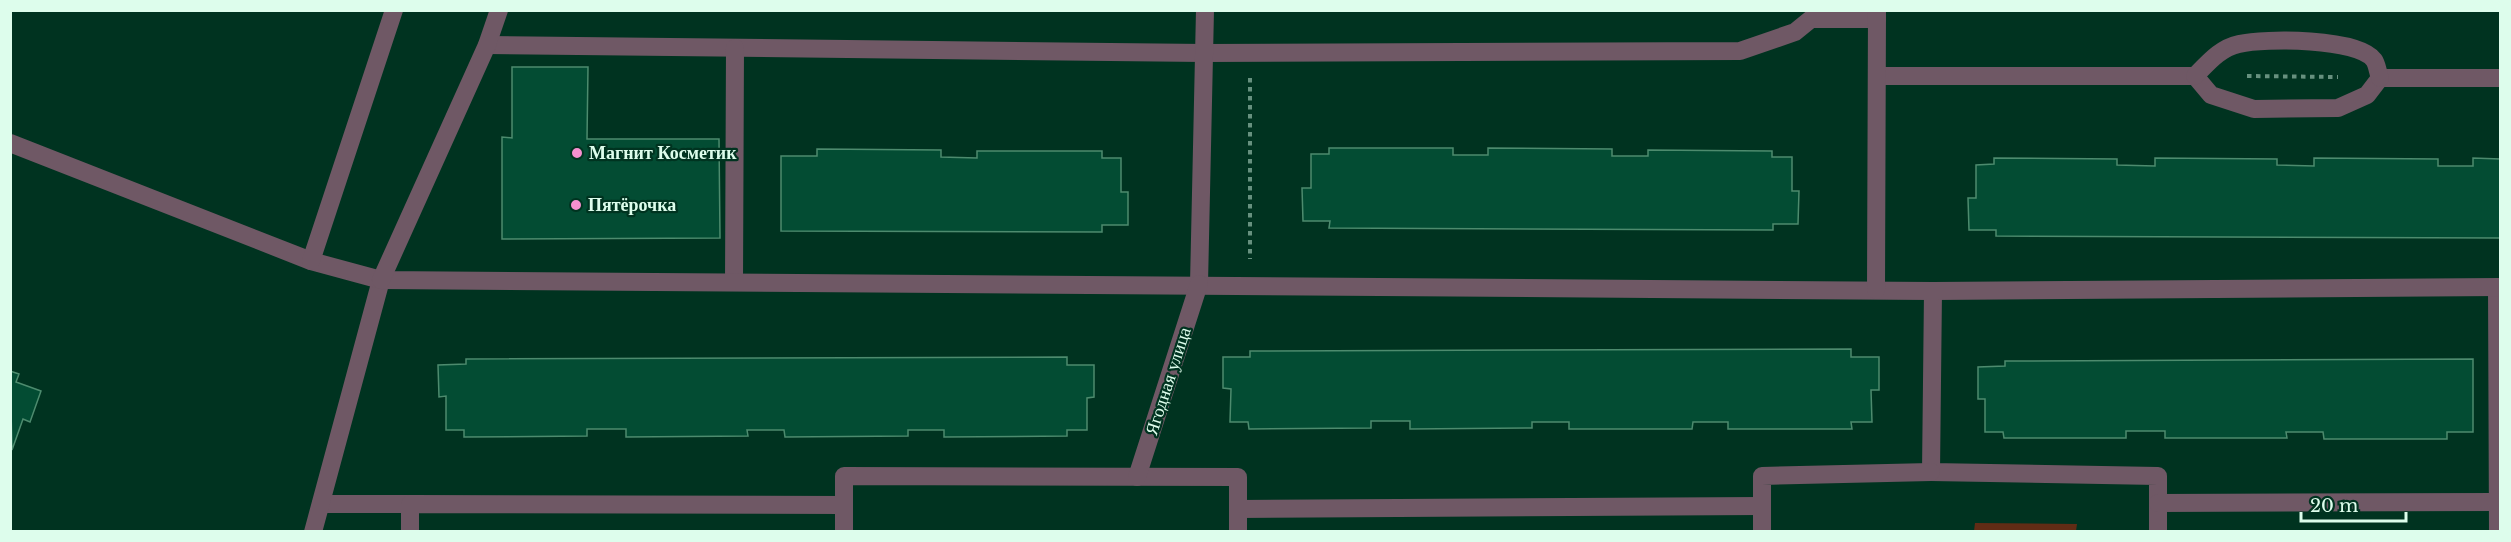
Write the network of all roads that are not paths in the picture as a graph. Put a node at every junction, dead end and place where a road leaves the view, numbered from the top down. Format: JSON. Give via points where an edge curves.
{"nodes":[{"id":1,"x":394,"y":10,"type":"edge"},
{"id":2,"x":499,"y":10,"type":"edge"},
{"id":3,"x":1205,"y":10,"type":"edge"},
{"id":4,"x":1877,"y":15,"type":"edge"},
{"id":5,"x":487,"y":45,"type":"junction"},
{"id":6,"x":735,"y":48,"type":"junction"},
{"id":7,"x":1204,"y":53,"type":"junction"},
{"id":8,"x":1879,"y":76,"type":"junction"},
{"id":9,"x":2195,"y":76,"type":"junction"},
{"id":10,"x":2380,"y":78,"type":"junction"},
{"id":11,"x":2500,"y":78,"type":"edge"},
{"id":12,"x":10,"y":143,"type":"edge"},
{"id":13,"x":311,"y":261,"type":"junction"},
{"id":14,"x":381,"y":280,"type":"junction"},
{"id":15,"x":734,"y":282,"type":"junction"},
{"id":16,"x":1199,"y":284,"type":"junction"},
{"id":17,"x":2499,"y":287,"type":"edge"},
{"id":18,"x":1876,"y":290,"type":"junction"},
{"id":19,"x":1933,"y":291,"type":"junction"},
{"id":20,"x":1930,"y":472,"type":"junction"},
{"id":21,"x":1137,"y":477,"type":"junction"},
{"id":22,"x":2498,"y":502,"type":"junction"},
{"id":23,"x":2158,"y":503,"type":"junction"},
{"id":24,"x":321,"y":504,"type":"junction"},
{"id":25,"x":410,"y":504,"type":"junction"},
{"id":26,"x":844,"y":505,"type":"junction"},
{"id":27,"x":1762,"y":506,"type":"junction"},
{"id":28,"x":1238,"y":509,"type":"junction"},
{"id":29,"x":313,"y":531,"type":"edge"},
{"id":30,"x":410,"y":531,"type":"edge"},
{"id":31,"x":844,"y":531,"type":"edge"},
{"id":32,"x":1238,"y":531,"type":"edge"},
{"id":33,"x":1762,"y":531,"type":"edge"},
{"id":34,"x":2158,"y":531,"type":"edge"},
{"id":35,"x":2498,"y":531,"type":"edge"}],
"edges":[{"from":1,"to":13,"type":"street"},
{"from":2,"to":5,"type":"street"},
{"from":3,"to":7,"type":"street","name":"Ягодная улица"},
{"from":4,"to":7,"type":"street","via":[[1811,19],[1795,32],[1740,51]]},
{"from":4,"to":8,"type":"street"},
{"from":5,"to":6,"type":"street"},
{"from":5,"to":14,"type":"street"},
{"from":6,"to":7,"type":"street"},
{"from":6,"to":15,"type":"street"},
{"from":7,"to":16,"type":"street","name":"Ягодная улица"},
{"from":8,"to":9,"type":"street"},
{"from":8,"to":18,"type":"street"},
{"from":9,"to":10,"type":"street","via":[[2211,95],[2254,109],[2338,108],[2367,95]]},
{"from":9,"to":10,"type":"street","via":[[2218,53],[2239,44],[2329,42],[2354,46],[2374,60]]},
{"from":10,"to":11,"type":"street"},
{"from":12,"to":13,"type":"street"},
{"from":13,"to":14,"type":"street"},
{"from":14,"to":15,"type":"street"},
{"from":14,"to":24,"type":"street"},
{"from":15,"to":16,"type":"street"},
{"from":16,"to":18,"type":"street"},
{"from":16,"to":21,"type":"street","name":"Ягодная улица"},
{"from":17,"to":19,"type":"street"},
{"from":17,"to":22,"type":"street"},
{"from":18,"to":19,"type":"street"},
{"from":19,"to":20,"type":"street"},
{"from":20,"to":23,"type":"street","via":[[2158,476]]},
{"from":20,"to":27,"type":"street","via":[[1762,476]]},
{"from":21,"to":26,"type":"street","via":[[844,476]]},
{"from":21,"to":28,"type":"street","via":[[1238,477]]},
{"from":22,"to":23,"type":"street"},
{"from":22,"to":35,"type":"street"},
{"from":23,"to":34,"type":"street"},
{"from":24,"to":25,"type":"street"},
{"from":24,"to":29,"type":"street"},
{"from":25,"to":26,"type":"street"},
{"from":25,"to":30,"type":"street"},
{"from":26,"to":31,"type":"street"},
{"from":27,"to":28,"type":"street"},
{"from":27,"to":33,"type":"street"},
{"from":28,"to":32,"type":"street"}]}
